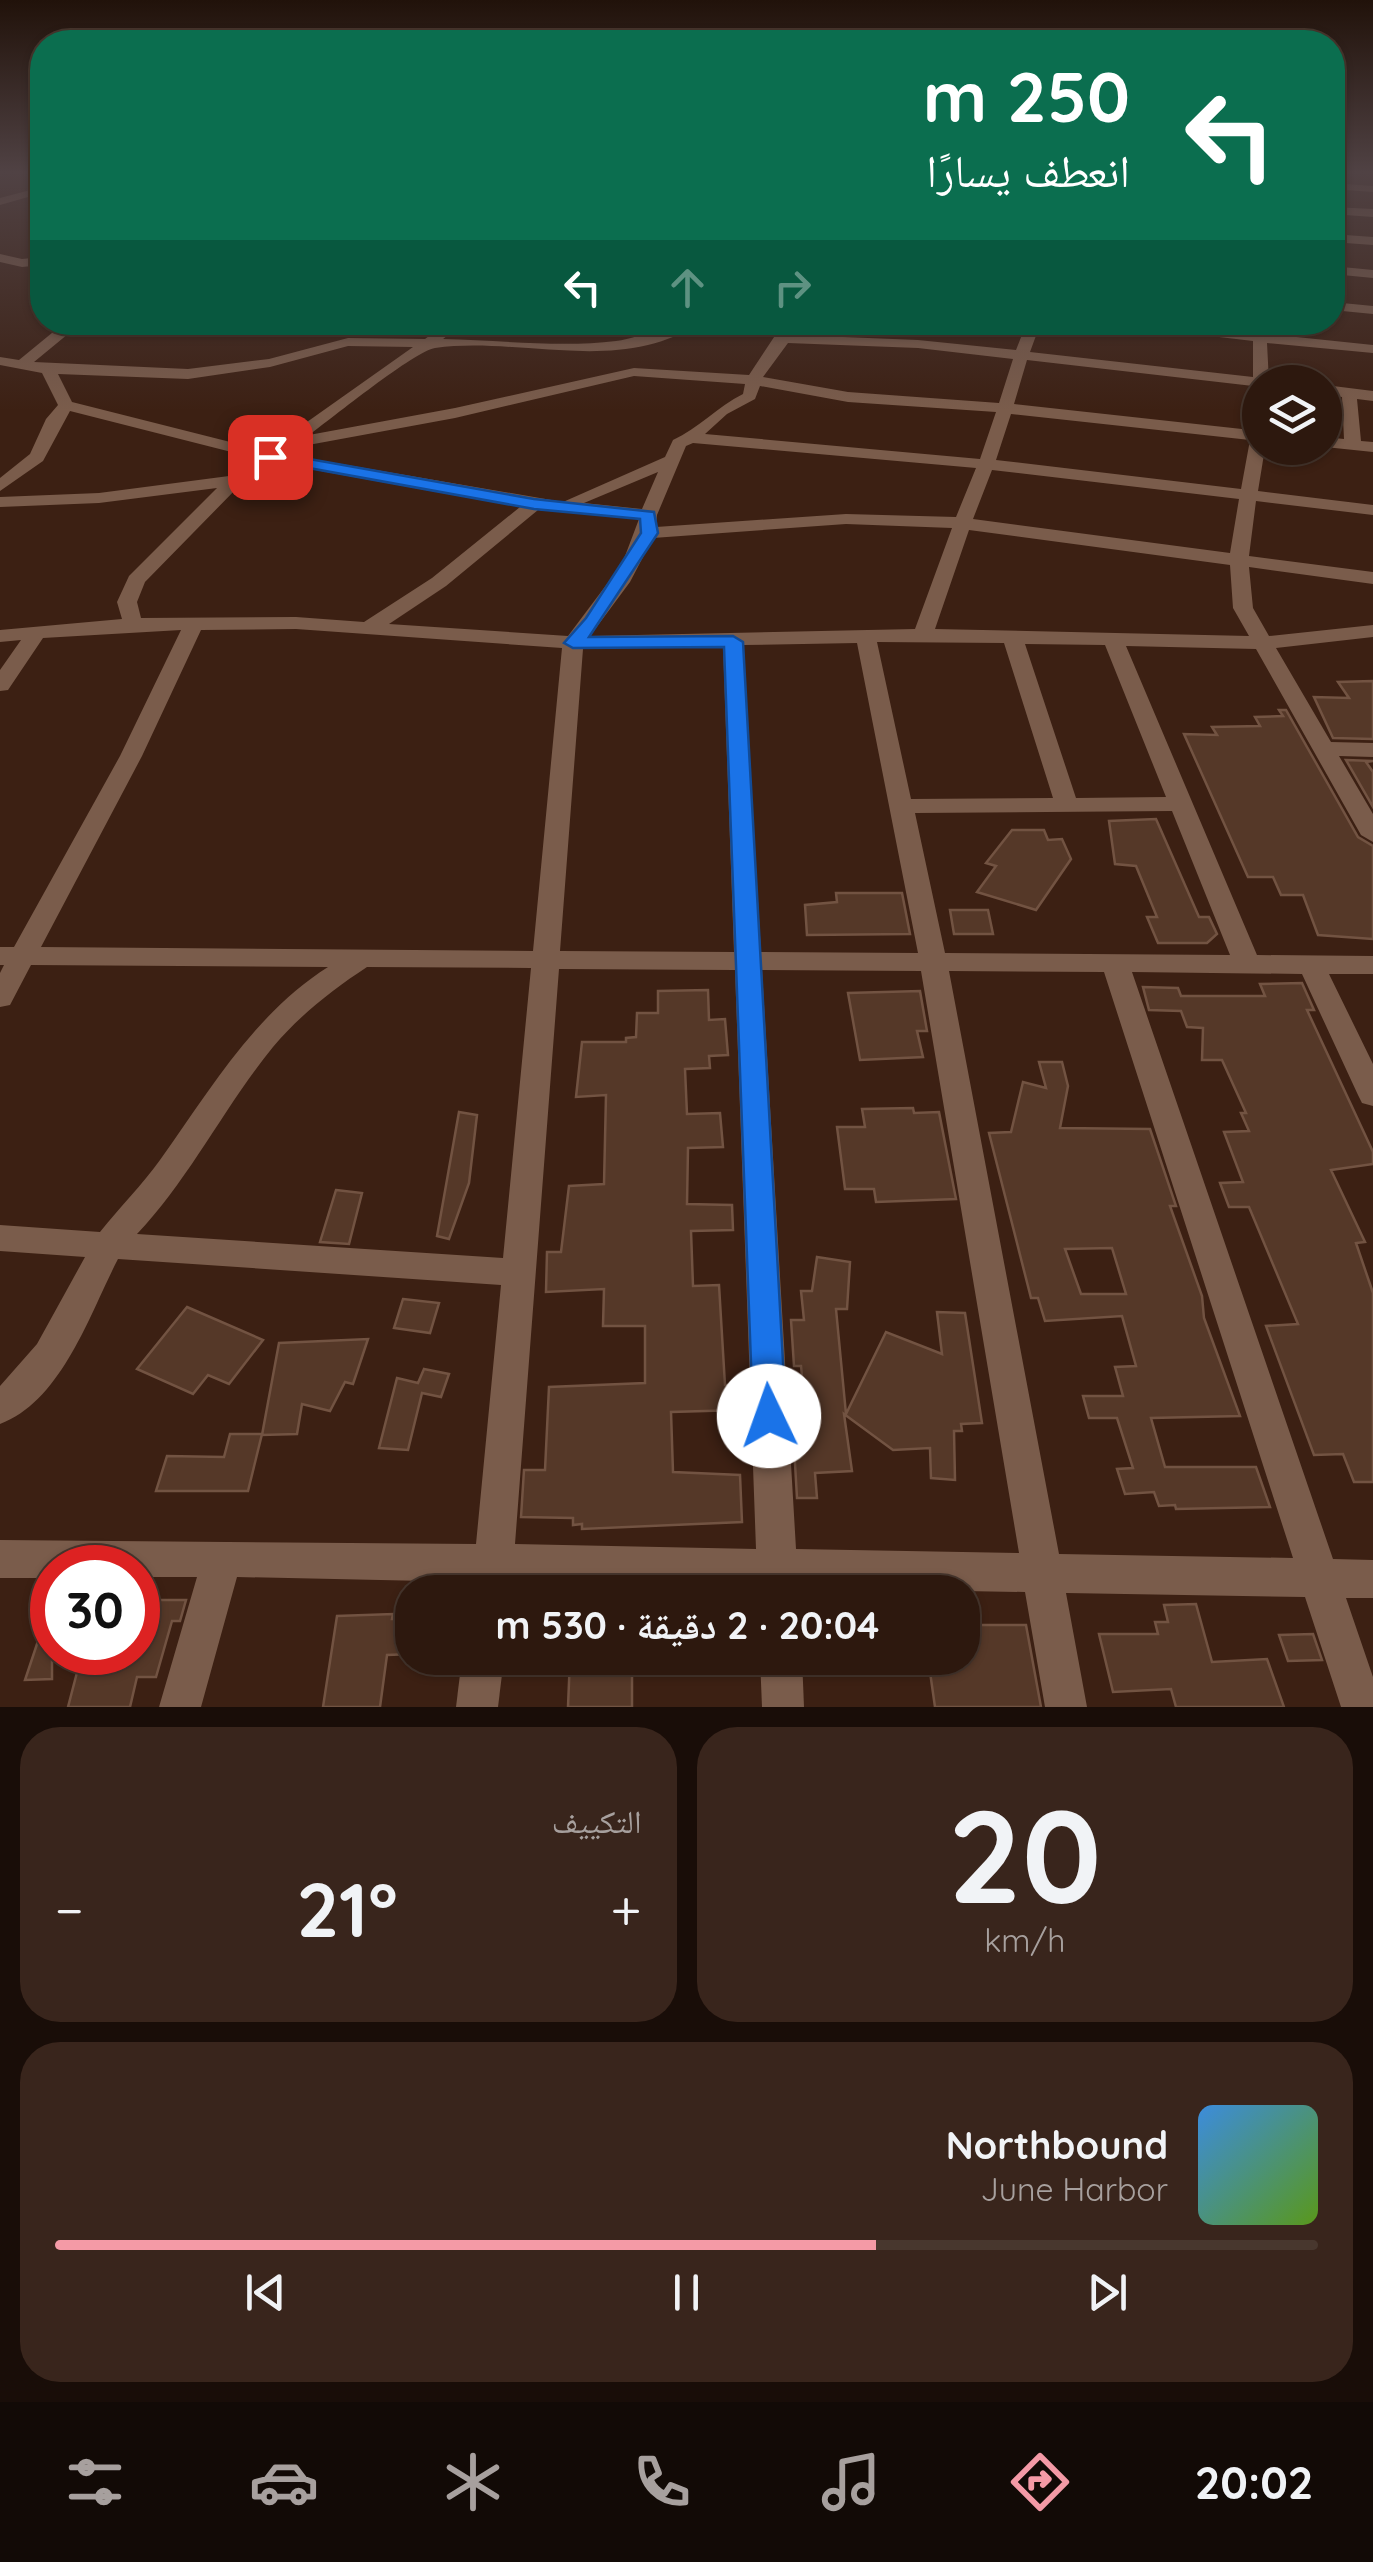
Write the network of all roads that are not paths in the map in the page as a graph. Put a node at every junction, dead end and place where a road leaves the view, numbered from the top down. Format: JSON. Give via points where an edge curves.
{"nodes":[{"id":1,"x":0,"y":258,"type":"edge"},
{"id":2,"x":30,"y":263,"type":"edge"},
{"id":3,"x":1345,"y":271,"type":"edge"},
{"id":4,"x":1373,"y":274,"type":"edge"},
{"id":5,"x":1345,"y":307,"type":"edge"},
{"id":6,"x":1373,"y":310,"type":"edge"},
{"id":7,"x":57,"y":335,"type":"edge"},
{"id":8,"x":362,"y":335,"type":"edge"},
{"id":9,"x":442,"y":335,"type":"edge"},
{"id":10,"x":660,"y":335,"type":"edge"},
{"id":11,"x":786,"y":335,"type":"edge"},
{"id":12,"x":829,"y":335,"type":"edge"},
{"id":13,"x":1028,"y":335,"type":"edge"},
{"id":14,"x":1260,"y":335,"type":"edge"},
{"id":15,"x":1290,"y":335,"type":"edge"},
{"id":16,"x":372,"y":341,"type":"junction"},
{"id":17,"x":429,"y":345,"type":"junction"},
{"id":18,"x":1373,"y":349,"type":"edge"},
{"id":19,"x":1019,"y":357,"type":"junction"},
{"id":20,"x":0,"y":361,"type":"edge"},
{"id":21,"x":24,"y":363,"type":"junction"},
{"id":22,"x":1260,"y":365,"type":"edge"},
{"id":23,"x":48,"y":369,"type":"junction"},
{"id":24,"x":1242,"y":380,"type":"edge"},
{"id":25,"x":751,"y":381,"type":"junction"},
{"id":26,"x":1342,"y":392,"type":"edge"},
{"id":27,"x":1349,"y":393,"type":"junction"},
{"id":28,"x":1373,"y":396,"type":"edge"},
{"id":29,"x":66,"y":405,"type":"junction"},
{"id":30,"x":1002,"y":408,"type":"junction"},
{"id":31,"x":1242,"y":434,"type":"edge"},
{"id":32,"x":691,"y":438,"type":"junction"},
{"id":33,"x":293,"y":443,"type":"junction"},
{"id":34,"x":1342,"y":443,"type":"edge"},
{"id":35,"x":1353,"y":444,"type":"junction"},
{"id":36,"x":1373,"y":446,"type":"edge"},
{"id":37,"x":270,"y":457,"type":"junction"},
{"id":38,"x":671,"y":460,"type":"junction"},
{"id":39,"x":987,"y":463,"type":"junction"},
{"id":40,"x":1255,"y":465,"type":"edge"},
{"id":41,"x":234,"y":481,"type":"junction"},
{"id":42,"x":0,"y":486,"type":"edge"},
{"id":43,"x":1250,"y":495,"type":"junction"},
{"id":44,"x":0,"y":502,"type":"edge"},
{"id":45,"x":534,"y":504,"type":"junction"},
{"id":46,"x":568,"y":504,"type":"junction"},
{"id":47,"x":1373,"y":510,"type":"edge"},
{"id":48,"x":960,"y":522,"type":"junction"},
{"id":49,"x":649,"y":524,"type":"junction"},
{"id":50,"x":1238,"y":560,"type":"junction"},
{"id":51,"x":1373,"y":578,"type":"edge"},
{"id":52,"x":132,"y":624,"type":"junction"},
{"id":53,"x":194,"y":624,"type":"junction"},
{"id":54,"x":367,"y":628,"type":"junction"},
{"id":55,"x":1373,"y":630,"type":"edge"},
{"id":56,"x":35,"y":634,"type":"junction"},
{"id":57,"x":0,"y":636,"type":"edge"},
{"id":58,"x":923,"y":636,"type":"junction"},
{"id":59,"x":1012,"y":636,"type":"junction"},
{"id":60,"x":866,"y":638,"type":"junction"},
{"id":61,"x":1112,"y":638,"type":"junction"},
{"id":62,"x":733,"y":642,"type":"junction"},
{"id":63,"x":573,"y":643,"type":"junction"},
{"id":64,"x":1263,"y":643,"type":"junction"},
{"id":65,"x":0,"y":685,"type":"edge"},
{"id":66,"x":1326,"y":749,"type":"junction"},
{"id":67,"x":1373,"y":750,"type":"edge"},
{"id":68,"x":1182,"y":804,"type":"junction"},
{"id":69,"x":1067,"y":805,"type":"junction"},
{"id":70,"x":903,"y":806,"type":"junction"},
{"id":71,"x":1373,"y":834,"type":"edge"},
{"id":72,"x":11,"y":956,"type":"edge"},
{"id":73,"x":362,"y":959,"type":"junction"},
{"id":74,"x":546,"y":960,"type":"junction"},
{"id":75,"x":746,"y":960,"type":"junction"},
{"id":76,"x":934,"y":961,"type":"junction"},
{"id":77,"x":1114,"y":961,"type":"junction"},
{"id":78,"x":1246,"y":961,"type":"junction"},
{"id":79,"x":1310,"y":962,"type":"junction"},
{"id":80,"x":1373,"y":965,"type":"edge"},
{"id":81,"x":0,"y":998,"type":"edge"},
{"id":82,"x":1373,"y":1095,"type":"edge"},
{"id":83,"x":0,"y":1238,"type":"edge"},
{"id":84,"x":107,"y":1247,"type":"junction"},
{"id":85,"x":519,"y":1273,"type":"junction"},
{"id":86,"x":0,"y":1408,"type":"edge"},
{"id":87,"x":223,"y":1558,"type":"junction"},
{"id":88,"x":2,"y":1564,"type":"edge"},
{"id":89,"x":1043,"y":1572,"type":"junction"},
{"id":90,"x":452,"y":1575,"type":"edge"},
{"id":91,"x":492,"y":1575,"type":"edge"},
{"id":92,"x":778,"y":1575,"type":"edge"},
{"id":93,"x":944,"y":1575,"type":"edge"},
{"id":94,"x":1319,"y":1579,"type":"junction"},
{"id":95,"x":1373,"y":1580,"type":"edge"},
{"id":96,"x":481,"y":1675,"type":"edge"},
{"id":97,"x":782,"y":1675,"type":"edge"},
{"id":98,"x":180,"y":1707,"type":"edge"},
{"id":99,"x":477,"y":1707,"type":"edge"},
{"id":100,"x":783,"y":1707,"type":"edge"},
{"id":101,"x":1066,"y":1707,"type":"edge"},
{"id":102,"x":1362,"y":1707,"type":"edge"}],
"edges":[{"from":1,"to":2,"type":"street"},
{"from":3,"to":4,"type":"street"},
{"from":5,"to":6,"type":"street"},
{"from":7,"to":21,"type":"street"},
{"from":8,"to":16,"type":"street"},
{"from":9,"to":17,"type":"street"},
{"from":10,"to":17,"type":"street","via":[[613,346]]},
{"from":11,"to":25,"type":"street"},
{"from":12,"to":19,"type":"street"},
{"from":13,"to":19,"type":"street"},
{"from":14,"to":22,"type":"street"},
{"from":15,"to":18,"type":"street"},
{"from":16,"to":17,"type":"street"},
{"from":16,"to":23,"type":"street","via":[[198,373]]},
{"from":17,"to":33,"type":"street"},
{"from":19,"to":24,"type":"street"},
{"from":19,"to":30,"type":"street"},
{"from":20,"to":21,"type":"street"},
{"from":21,"to":23,"type":"street"},
{"from":23,"to":29,"type":"street"},
{"from":25,"to":30,"type":"street","via":[[848,397]]},
{"from":25,"to":32,"type":"street","via":[[750,396],[720,411]]},
{"from":25,"to":33,"type":"street","via":[[634,372]]},
{"from":26,"to":27,"type":"street"},
{"from":27,"to":28,"type":"street"},
{"from":27,"to":35,"type":"street"},
{"from":29,"to":37,"type":"street"},
{"from":29,"to":42,"type":"street","via":[[38,457]]},
{"from":30,"to":31,"type":"street"},
{"from":30,"to":39,"type":"street"},
{"from":32,"to":38,"type":"street","via":[[678,443]]},
{"from":32,"to":39,"type":"street"},
{"from":33,"to":37,"type":"street"},
{"from":34,"to":35,"type":"street"},
{"from":35,"to":36,"type":"street"},
{"from":37,"to":41,"type":"street"},
{"from":37,"to":45,"type":"street"},
{"from":38,"to":46,"type":"street"},
{"from":38,"to":49,"type":"street"},
{"from":39,"to":43,"type":"street"},
{"from":39,"to":48,"type":"street"},
{"from":40,"to":43,"type":"street"},
{"from":41,"to":44,"type":"street","via":[[125,496]]},
{"from":41,"to":52,"type":"street","via":[[136,580],[127,602]]},
{"from":43,"to":47,"type":"street"},
{"from":43,"to":50,"type":"street"},
{"from":45,"to":46,"type":"street"},
{"from":45,"to":54,"type":"street","via":[[440,582]]},
{"from":46,"to":49,"type":"street"},
{"from":48,"to":49,"type":"street"},
{"from":48,"to":50,"type":"street"},
{"from":48,"to":58,"type":"street"},
{"from":49,"to":63,"type":"street","via":[[594,621]]},
{"from":50,"to":51,"type":"street"},
{"from":50,"to":64,"type":"street","via":[[1243,608]]},
{"from":52,"to":53,"type":"street"},
{"from":52,"to":56,"type":"street"},
{"from":53,"to":54,"type":"street"},
{"from":53,"to":72,"type":"street","via":[[131,756]]},
{"from":54,"to":63,"type":"street"},
{"from":55,"to":64,"type":"street"},
{"from":56,"to":57,"type":"street"},
{"from":56,"to":65,"type":"street"},
{"from":58,"to":59,"type":"street"},
{"from":58,"to":60,"type":"street"},
{"from":59,"to":61,"type":"street"},
{"from":59,"to":69,"type":"street"},
{"from":60,"to":62,"type":"street"},
{"from":60,"to":70,"type":"street"},
{"from":61,"to":64,"type":"street"},
{"from":61,"to":68,"type":"street"},
{"from":62,"to":63,"type":"street"},
{"from":62,"to":75,"type":"street"},
{"from":63,"to":74,"type":"street"},
{"from":64,"to":66,"type":"street"},
{"from":66,"to":67,"type":"street"},
{"from":66,"to":71,"type":"street"},
{"from":68,"to":69,"type":"street"},
{"from":68,"to":78,"type":"street"},
{"from":69,"to":70,"type":"street"},
{"from":70,"to":76,"type":"street"},
{"from":72,"to":73,"type":"street"},
{"from":72,"to":81,"type":"street"},
{"from":73,"to":74,"type":"street"},
{"from":73,"to":84,"type":"street","via":[[285,1012]]},
{"from":74,"to":75,"type":"street"},
{"from":74,"to":85,"type":"street"},
{"from":75,"to":76,"type":"street"},
{"from":75,"to":92,"type":"street"},
{"from":76,"to":77,"type":"street"},
{"from":76,"to":89,"type":"street"},
{"from":77,"to":78,"type":"street"},
{"from":77,"to":94,"type":"street"},
{"from":78,"to":79,"type":"street"},
{"from":79,"to":80,"type":"street"},
{"from":79,"to":82,"type":"street"},
{"from":83,"to":84,"type":"street"},
{"from":84,"to":85,"type":"street"},
{"from":84,"to":86,"type":"street","via":[[59,1347]]},
{"from":85,"to":91,"type":"street"},
{"from":87,"to":88,"type":"street"},
{"from":87,"to":90,"type":"street"},
{"from":87,"to":98,"type":"street"},
{"from":89,"to":93,"type":"street"},
{"from":89,"to":94,"type":"street"},
{"from":89,"to":101,"type":"street"},
{"from":94,"to":95,"type":"street"},
{"from":94,"to":102,"type":"street"},
{"from":96,"to":99,"type":"street"},
{"from":97,"to":100,"type":"street"}]}
